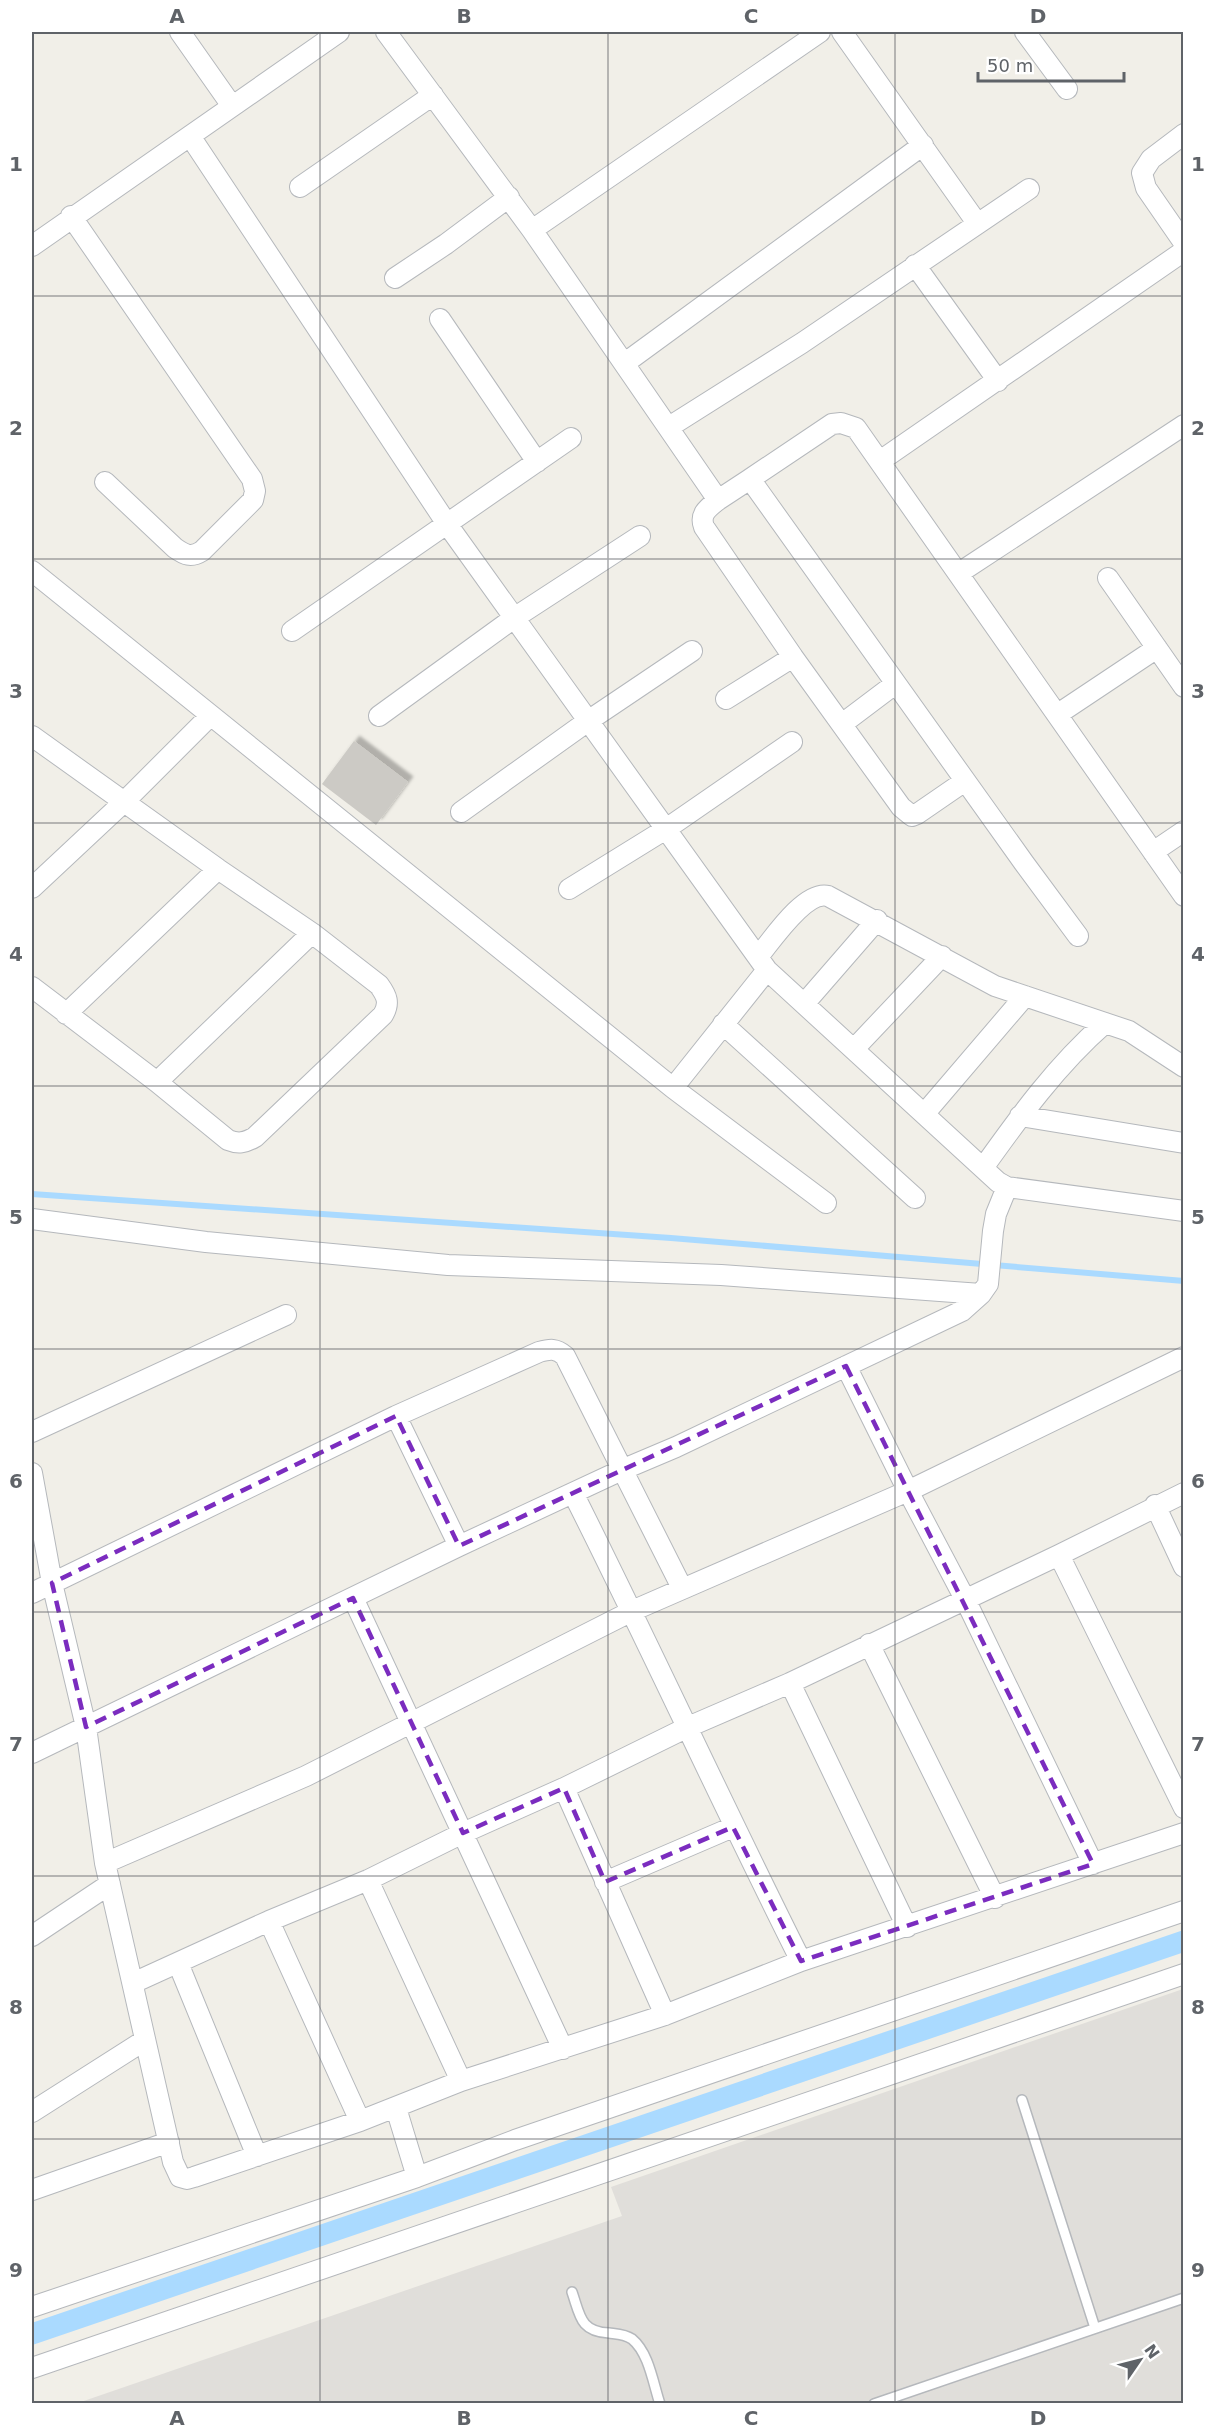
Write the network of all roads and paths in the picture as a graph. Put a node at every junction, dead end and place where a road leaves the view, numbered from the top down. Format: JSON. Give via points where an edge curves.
{"nodes":[{"id":1,"x":180,"y":32,"type":"edge"},
{"id":2,"x":339,"y":32,"type":"edge"},
{"id":3,"x":386,"y":32,"type":"edge"},
{"id":4,"x":820,"y":32,"type":"edge"},
{"id":5,"x":842,"y":32,"type":"edge"},
{"id":6,"x":1025,"y":32,"type":"edge"},
{"id":7,"x":1067,"y":89,"type":"dead end"},
{"id":8,"x":433,"y":95,"type":"junction"},
{"id":9,"x":232,"y":106,"type":"junction"},
{"id":10,"x":1184,"y":134,"type":"edge"},
{"id":11,"x":190,"y":136,"type":"junction"},
{"id":12,"x":923,"y":145,"type":"junction"},
{"id":13,"x":300,"y":187,"type":"dead end"},
{"id":14,"x":1029,"y":189,"type":"dead end"},
{"id":15,"x":509,"y":197,"type":"junction"},
{"id":16,"x":71,"y":216,"type":"junction"},
{"id":17,"x":977,"y":223,"type":"junction"},
{"id":18,"x":532,"y":230,"type":"junction"},
{"id":19,"x":1184,"y":243,"type":"edge"},
{"id":20,"x":32,"y":246,"type":"edge"},
{"id":21,"x":1184,"y":252,"type":"edge"},
{"id":22,"x":915,"y":266,"type":"junction"},
{"id":23,"x":395,"y":278,"type":"dead end"},
{"id":24,"x":440,"y":319,"type":"dead end"},
{"id":25,"x":625,"y":363,"type":"junction"},
{"id":26,"x":998,"y":381,"type":"junction"},
{"id":27,"x":1184,"y":425,"type":"edge"},
{"id":28,"x":669,"y":426,"type":"junction"},
{"id":29,"x":571,"y":438,"type":"dead end"},
{"id":30,"x":880,"y":461,"type":"junction"},
{"id":31,"x":537,"y":462,"type":"junction"},
{"id":32,"x":750,"y":479,"type":"junction"},
{"id":33,"x":105,"y":482,"type":"dead end"},
{"id":34,"x":718,"y":500,"type":"junction"},
{"id":35,"x":447,"y":524,"type":"junction"},
{"id":36,"x":640,"y":536,"type":"dead end"},
{"id":37,"x":32,"y":571,"type":"edge"},
{"id":38,"x":958,"y":573,"type":"junction"},
{"id":39,"x":1108,"y":578,"type":"dead end"},
{"id":40,"x":514,"y":618,"type":"junction"},
{"id":41,"x":292,"y":631,"type":"dead end"},
{"id":42,"x":1157,"y":648,"type":"junction"},
{"id":43,"x":692,"y":651,"type":"dead end"},
{"id":44,"x":793,"y":657,"type":"junction"},
{"id":45,"x":895,"y":684,"type":"junction"},
{"id":46,"x":1184,"y":687,"type":"edge"},
{"id":47,"x":726,"y":699,"type":"dead end"},
{"id":48,"x":1058,"y":714,"type":"junction"},
{"id":49,"x":210,"y":716,"type":"junction"},
{"id":50,"x":379,"y":716,"type":"dead end"},
{"id":51,"x":588,"y":721,"type":"junction"},
{"id":52,"x":842,"y":724,"type":"junction"},
{"id":53,"x":32,"y":736,"type":"edge"},
{"id":54,"x":792,"y":742,"type":"dead end"},
{"id":55,"x":965,"y":781,"type":"junction"},
{"id":56,"x":125,"y":801,"type":"junction"},
{"id":57,"x":461,"y":812,"type":"dead end"},
{"id":58,"x":666,"y":829,"type":"junction"},
{"id":59,"x":1184,"y":831,"type":"edge"},
{"id":60,"x":1153,"y":852,"type":"junction"},
{"id":61,"x":218,"y":869,"type":"junction"},
{"id":62,"x":32,"y":888,"type":"edge"},
{"id":63,"x":569,"y":889,"type":"dead end"},
{"id":64,"x":1184,"y":896,"type":"edge"},
{"id":65,"x":877,"y":920,"type":"junction"},
{"id":66,"x":312,"y":933,"type":"junction"},
{"id":67,"x":1078,"y":936,"type":"dead end"},
{"id":68,"x":942,"y":956,"type":"junction"},
{"id":69,"x":762,"y":964,"type":"junction"},
{"id":70,"x":32,"y":987,"type":"edge"},
{"id":71,"x":1025,"y":996,"type":"junction"},
{"id":72,"x":804,"y":1004,"type":"junction"},
{"id":73,"x":66,"y":1014,"type":"junction"},
{"id":74,"x":1105,"y":1023,"type":"junction"},
{"id":75,"x":723,"y":1024,"type":"junction"},
{"id":76,"x":854,"y":1049,"type":"junction"},
{"id":77,"x":1184,"y":1067,"type":"edge"},
{"id":78,"x":157,"y":1082,"type":"junction"},
{"id":79,"x":673,"y":1088,"type":"junction"},
{"id":80,"x":925,"y":1113,"type":"junction"},
{"id":81,"x":1020,"y":1116,"type":"junction"},
{"id":82,"x":1184,"y":1143,"type":"edge"},
{"id":83,"x":983,"y":1168,"type":"junction"},
{"id":84,"x":1006,"y":1187,"type":"junction"},
{"id":85,"x":915,"y":1198,"type":"dead end"},
{"id":86,"x":826,"y":1203,"type":"dead end"},
{"id":87,"x":1184,"y":1211,"type":"edge"},
{"id":88,"x":32,"y":1219,"type":"edge"},
{"id":89,"x":985,"y":1289,"type":"junction"},
{"id":90,"x":286,"y":1316,"type":"dead end"},
{"id":91,"x":1184,"y":1357,"type":"edge"},
{"id":92,"x":846,"y":1366,"type":"junction"},
{"id":93,"x":396,"y":1416,"type":"junction"},
{"id":94,"x":32,"y":1432,"type":"edge"},
{"id":95,"x":624,"y":1469,"type":"junction"},
{"id":96,"x":32,"y":1473,"type":"edge"},
{"id":97,"x":908,"y":1491,"type":"junction"},
{"id":98,"x":1184,"y":1492,"type":"edge"},
{"id":99,"x":573,"y":1493,"type":"junction"},
{"id":100,"x":1155,"y":1505,"type":"junction"},
{"id":101,"x":459,"y":1546,"type":"junction"},
{"id":102,"x":1059,"y":1555,"type":"junction"},
{"id":103,"x":1184,"y":1567,"type":"edge"},
{"id":104,"x":52,"y":1583,"type":"junction"},
{"id":105,"x":682,"y":1588,"type":"junction"},
{"id":106,"x":32,"y":1593,"type":"edge"},
{"id":107,"x":353,"y":1599,"type":"junction"},
{"id":108,"x":965,"y":1599,"type":"junction"},
{"id":109,"x":632,"y":1611,"type":"junction"},
{"id":110,"x":869,"y":1644,"type":"junction"},
{"id":111,"x":790,"y":1683,"type":"junction"},
{"id":112,"x":410,"y":1724,"type":"junction"},
{"id":113,"x":86,"y":1727,"type":"junction"},
{"id":114,"x":688,"y":1727,"type":"junction"},
{"id":115,"x":32,"y":1753,"type":"edge"},
{"id":116,"x":564,"y":1788,"type":"junction"},
{"id":117,"x":1184,"y":1808,"type":"edge"},
{"id":118,"x":734,"y":1827,"type":"junction"},
{"id":119,"x":463,"y":1833,"type":"junction"},
{"id":120,"x":1184,"y":1833,"type":"edge"},
{"id":121,"x":105,"y":1863,"type":"junction"},
{"id":122,"x":1093,"y":1864,"type":"junction"},
{"id":123,"x":368,"y":1880,"type":"junction"},
{"id":124,"x":605,"y":1882,"type":"junction"},
{"id":125,"x":110,"y":1884,"type":"junction"},
{"id":126,"x":995,"y":1898,"type":"junction"},
{"id":127,"x":1184,"y":1911,"type":"edge"},
{"id":128,"x":269,"y":1921,"type":"junction"},
{"id":129,"x":907,"y":1927,"type":"junction"},
{"id":130,"x":32,"y":1936,"type":"edge"},
{"id":131,"x":801,"y":1961,"type":"junction"},
{"id":132,"x":178,"y":1963,"type":"junction"},
{"id":133,"x":1184,"y":1974,"type":"edge"},
{"id":134,"x":133,"y":1983,"type":"junction"},
{"id":135,"x":665,"y":2015,"type":"junction"},
{"id":136,"x":145,"y":2040,"type":"junction"},
{"id":137,"x":563,"y":2049,"type":"junction"},
{"id":138,"x":461,"y":2081,"type":"junction"},
{"id":139,"x":1022,"y":2100,"type":"dead end"},
{"id":140,"x":396,"y":2108,"type":"junction"},
{"id":141,"x":32,"y":2112,"type":"edge"},
{"id":142,"x":360,"y":2121,"type":"junction"},
{"id":143,"x":169,"y":2142,"type":"junction"},
{"id":144,"x":256,"y":2156,"type":"junction"},
{"id":145,"x":417,"y":2177,"type":"junction"},
{"id":146,"x":32,"y":2190,"type":"edge"},
{"id":147,"x":572,"y":2292,"type":"dead end"},
{"id":148,"x":1184,"y":2298,"type":"edge"},
{"id":149,"x":32,"y":2307,"type":"edge"},
{"id":150,"x":1095,"y":2328,"type":"junction"},
{"id":151,"x":32,"y":2368,"type":"edge"},
{"id":152,"x":660,"y":2403,"type":"edge"},
{"id":153,"x":874,"y":2403,"type":"edge"}],
"edges":[{"from":1,"to":9,"type":"street"},
{"from":2,"to":9,"type":"street"},
{"from":3,"to":8,"type":"street"},
{"from":4,"to":18,"type":"street"},
{"from":5,"to":12,"type":"street"},
{"from":6,"to":7,"type":"street"},
{"from":8,"to":13,"type":"street"},
{"from":8,"to":15,"type":"street"},
{"from":9,"to":11,"type":"street"},
{"from":10,"to":19,"type":"street","via":[[1150,159],[1142,173],[1146,188]]},
{"from":11,"to":16,"type":"street"},
{"from":11,"to":35,"type":"street"},
{"from":12,"to":17,"type":"street"},
{"from":12,"to":25,"type":"street"},
{"from":14,"to":17,"type":"street"},
{"from":15,"to":18,"type":"street"},
{"from":15,"to":23,"type":"street"},
{"from":16,"to":20,"type":"street"},
{"from":16,"to":33,"type":"street","via":[[252,479],[255,491],[253,500],[202,551],[186,555]]},
{"from":17,"to":22,"type":"street"},
{"from":18,"to":25,"type":"street"},
{"from":21,"to":26,"type":"street"},
{"from":22,"to":26,"type":"street"},
{"from":22,"to":28,"type":"street"},
{"from":24,"to":31,"type":"street"},
{"from":25,"to":28,"type":"street"},
{"from":26,"to":30,"type":"street"},
{"from":27,"to":38,"type":"street"},
{"from":28,"to":34,"type":"street"},
{"from":29,"to":31,"type":"street"},
{"from":30,"to":32,"type":"street","via":[[856,428],[832,424]]},
{"from":30,"to":38,"type":"street"},
{"from":31,"to":35,"type":"street"},
{"from":32,"to":34,"type":"street"},
{"from":32,"to":45,"type":"street"},
{"from":34,"to":44,"type":"street","via":[[703,515],[704,527]]},
{"from":35,"to":40,"type":"street"},
{"from":35,"to":41,"type":"street"},
{"from":36,"to":40,"type":"street"},
{"from":37,"to":49,"type":"street"},
{"from":38,"to":48,"type":"street"},
{"from":39,"to":42,"type":"street"},
{"from":40,"to":50,"type":"street"},
{"from":40,"to":51,"type":"street"},
{"from":42,"to":46,"type":"street"},
{"from":42,"to":48,"type":"street"},
{"from":43,"to":51,"type":"street"},
{"from":44,"to":47,"type":"street"},
{"from":44,"to":52,"type":"street"},
{"from":45,"to":52,"type":"street"},
{"from":45,"to":55,"type":"street"},
{"from":48,"to":60,"type":"street"},
{"from":49,"to":56,"type":"street"},
{"from":49,"to":79,"type":"street"},
{"from":51,"to":57,"type":"street"},
{"from":51,"to":58,"type":"street"},
{"from":52,"to":55,"type":"street","via":[[901,807],[912,816]]},
{"from":53,"to":56,"type":"street"},
{"from":54,"to":58,"type":"street"},
{"from":55,"to":67,"type":"street"},
{"from":56,"to":61,"type":"street"},
{"from":56,"to":62,"type":"street"},
{"from":58,"to":63,"type":"street"},
{"from":58,"to":69,"type":"street"},
{"from":59,"to":60,"type":"street"},
{"from":60,"to":64,"type":"street"},
{"from":61,"to":66,"type":"street"},
{"from":61,"to":73,"type":"street"},
{"from":65,"to":68,"type":"street"},
{"from":65,"to":69,"type":"street","via":[[821,894],[811,897],[801,905]]},
{"from":65,"to":72,"type":"street"},
{"from":66,"to":78,"type":"street"},
{"from":66,"to":78,"type":"street","via":[[379,985],[388,1006],[383,1015],[248,1142],[228,1140]]},
{"from":68,"to":71,"type":"street","via":[[995,986]]},
{"from":68,"to":76,"type":"street"},
{"from":69,"to":72,"type":"street"},
{"from":69,"to":75,"type":"street"},
{"from":70,"to":73,"type":"street"},
{"from":71,"to":74,"type":"street"},
{"from":71,"to":80,"type":"street"},
{"from":72,"to":76,"type":"street"},
{"from":73,"to":78,"type":"street"},
{"from":74,"to":77,"type":"street","via":[[1129,1031]]},
{"from":74,"to":81,"type":"street"},
{"from":75,"to":79,"type":"street"},
{"from":75,"to":85,"type":"street"},
{"from":76,"to":80,"type":"street"},
{"from":79,"to":86,"type":"street"},
{"from":80,"to":83,"type":"street"},
{"from":81,"to":82,"type":"street"},
{"from":81,"to":83,"type":"street"},
{"from":83,"to":84,"type":"street"},
{"from":84,"to":87,"type":"street"},
{"from":84,"to":89,"type":"street","via":[[996,1214]]},
{"from":88,"to":89,"type":"street","via":[[206,1242],[448,1265]]},
{"from":89,"to":92,"type":"street","via":[[962,1311]]},
{"from":90,"to":94,"type":"street"},
{"from":91,"to":97,"type":"street"},
{"from":92,"to":95,"type":"street"},
{"from":92,"to":97,"type":"street"},
{"from":93,"to":95,"type":"street","via":[[539,1352],[559,1350]]},
{"from":93,"to":101,"type":"street"},
{"from":93,"to":104,"type":"street"},
{"from":95,"to":99,"type":"street"},
{"from":95,"to":105,"type":"street"},
{"from":96,"to":104,"type":"street"},
{"from":97,"to":105,"type":"street"},
{"from":97,"to":108,"type":"street"},
{"from":98,"to":100,"type":"street"},
{"from":99,"to":101,"type":"street"},
{"from":99,"to":109,"type":"street"},
{"from":100,"to":102,"type":"street"},
{"from":100,"to":103,"type":"street"},
{"from":101,"to":107,"type":"street"},
{"from":102,"to":108,"type":"street"},
{"from":102,"to":117,"type":"street"},
{"from":104,"to":106,"type":"street"},
{"from":104,"to":113,"type":"street"},
{"from":105,"to":109,"type":"street"},
{"from":107,"to":112,"type":"street"},
{"from":107,"to":113,"type":"street"},
{"from":108,"to":110,"type":"street"},
{"from":108,"to":122,"type":"street"},
{"from":109,"to":112,"type":"street"},
{"from":109,"to":114,"type":"street"},
{"from":110,"to":111,"type":"street"},
{"from":110,"to":126,"type":"street"},
{"from":111,"to":114,"type":"street"},
{"from":111,"to":129,"type":"street"},
{"from":112,"to":119,"type":"street"},
{"from":112,"to":121,"type":"street","via":[[306,1776]]},
{"from":113,"to":115,"type":"street"},
{"from":113,"to":121,"type":"street"},
{"from":114,"to":116,"type":"street"},
{"from":114,"to":118,"type":"street"},
{"from":116,"to":119,"type":"street"},
{"from":116,"to":124,"type":"street"},
{"from":118,"to":124,"type":"street"},
{"from":118,"to":131,"type":"street"},
{"from":119,"to":123,"type":"street"},
{"from":119,"to":137,"type":"street"},
{"from":120,"to":122,"type":"street"},
{"from":121,"to":125,"type":"street"},
{"from":122,"to":126,"type":"street"},
{"from":123,"to":128,"type":"street"},
{"from":123,"to":138,"type":"street"},
{"from":124,"to":135,"type":"street"},
{"from":125,"to":130,"type":"street"},
{"from":125,"to":134,"type":"street"},
{"from":126,"to":129,"type":"street"},
{"from":127,"to":145,"type":"street"},
{"from":128,"to":132,"type":"street"},
{"from":128,"to":142,"type":"street"},
{"from":129,"to":131,"type":"street"},
{"from":131,"to":135,"type":"street"},
{"from":132,"to":134,"type":"street"},
{"from":132,"to":144,"type":"street"},
{"from":133,"to":151,"type":"street"},
{"from":134,"to":136,"type":"street"},
{"from":135,"to":137,"type":"street"},
{"from":136,"to":141,"type":"street"},
{"from":136,"to":143,"type":"street"},
{"from":137,"to":138,"type":"street"},
{"from":138,"to":140,"type":"street"},
{"from":139,"to":150,"type":"lane"},
{"from":140,"to":142,"type":"street"},
{"from":140,"to":145,"type":"street"},
{"from":142,"to":144,"type":"street"},
{"from":143,"to":144,"type":"street","via":[[176,2171],[187,2179]]},
{"from":143,"to":146,"type":"street"},
{"from":145,"to":149,"type":"street"},
{"from":147,"to":152,"type":"lane","via":[[588,2328],[627,2336],[640,2347]]},
{"from":148,"to":150,"type":"lane"},
{"from":150,"to":153,"type":"lane"}]}
